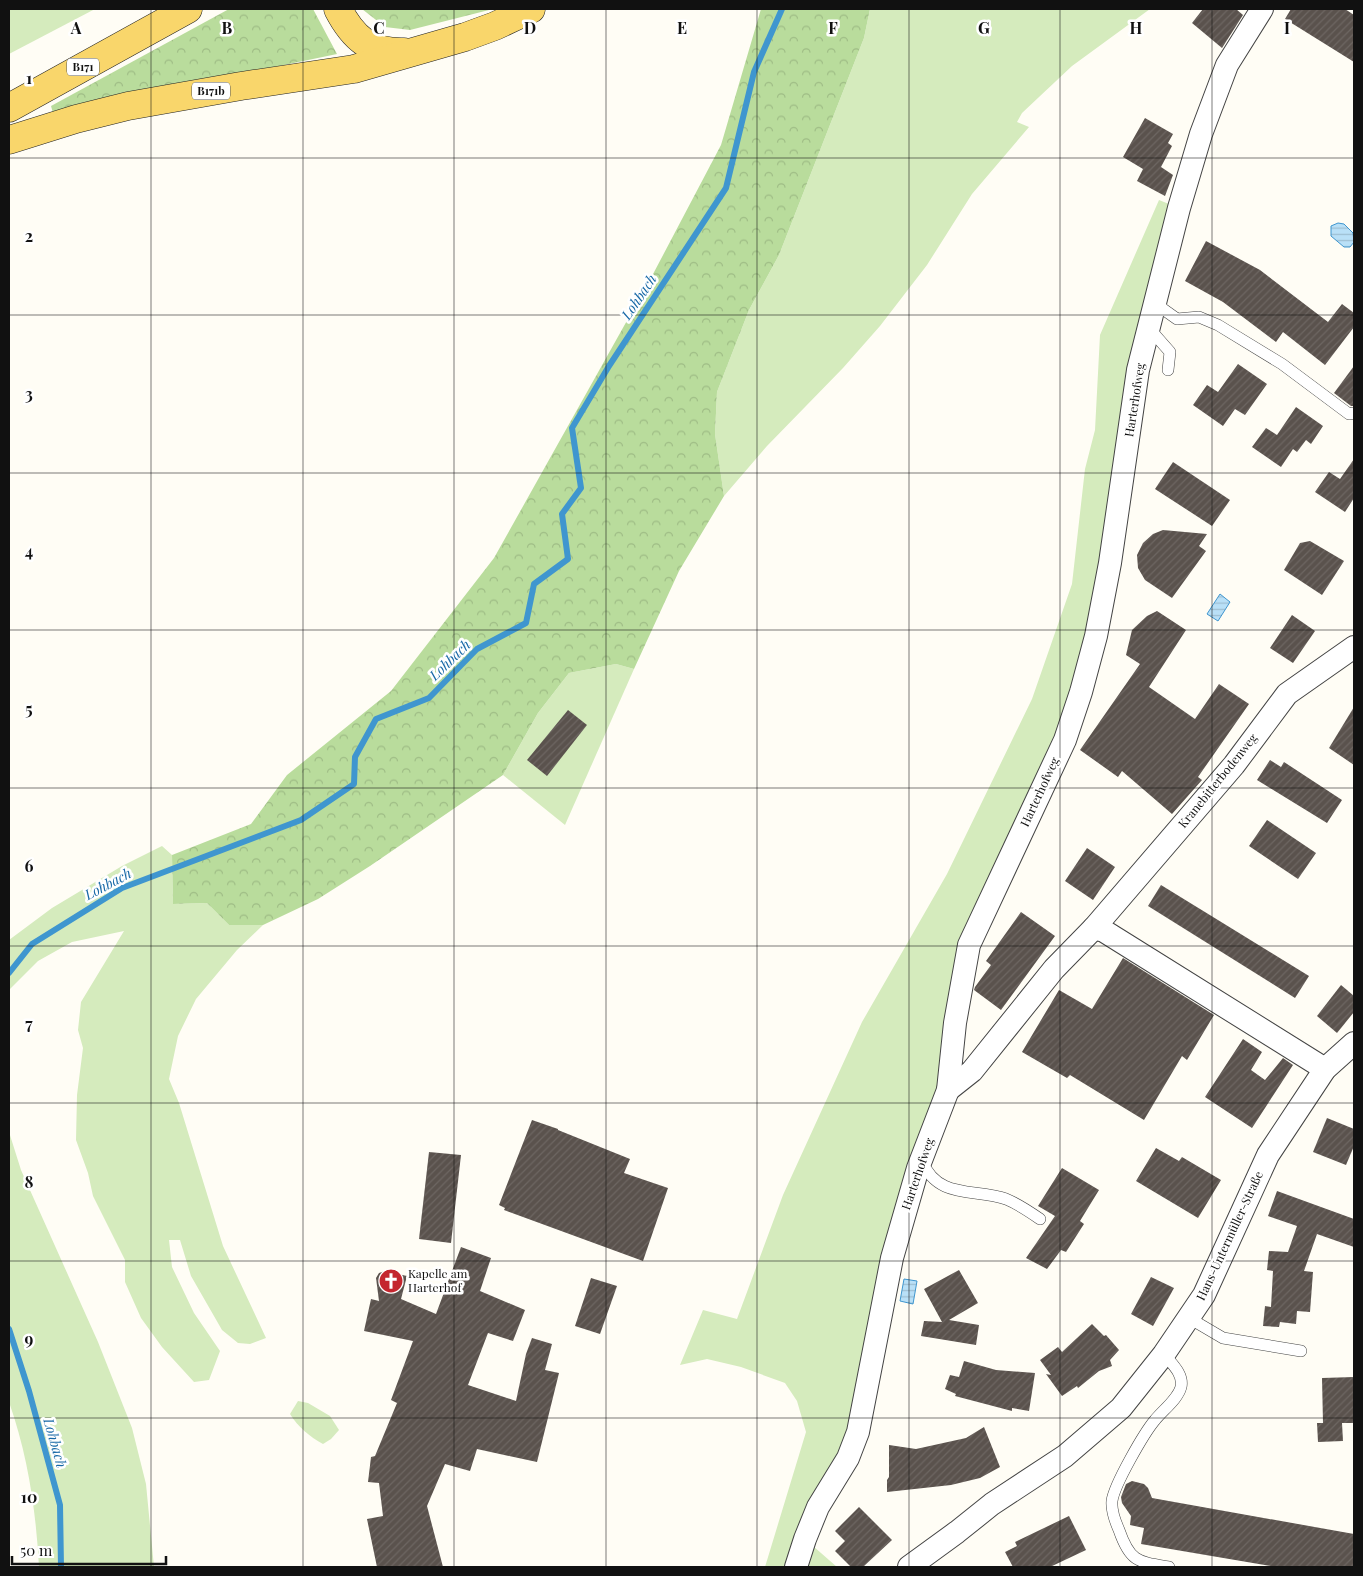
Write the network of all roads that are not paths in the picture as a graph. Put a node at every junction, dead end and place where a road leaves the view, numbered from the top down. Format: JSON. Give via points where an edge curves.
{"nodes":[{"id":1,"x":188,"y":9,"type":"edge"},
{"id":2,"x":338,"y":9,"type":"edge"},
{"id":3,"x":532,"y":9,"type":"edge"},
{"id":4,"x":1262,"y":9,"type":"edge"},
{"id":5,"x":165,"y":17,"type":"edge"},
{"id":6,"x":415,"y":52,"type":"junction"},
{"id":7,"x":9,"y":108,"type":"edge"},
{"id":8,"x":9,"y":140,"type":"edge"},
{"id":9,"x":1155,"y":300,"type":"junction"},
{"id":10,"x":1148,"y":327,"type":"junction"},
{"id":11,"x":1168,"y":370,"type":"dead end"},
{"id":12,"x":1354,"y":413,"type":"edge"},
{"id":13,"x":1354,"y":647,"type":"edge"},
{"id":14,"x":1094,"y":928,"type":"junction"},
{"id":15,"x":1354,"y":1043,"type":"edge"},
{"id":16,"x":1326,"y":1069,"type":"junction"},
{"id":17,"x":948,"y":1090,"type":"junction"},
{"id":18,"x":922,"y":1160,"type":"junction"},
{"id":19,"x":1040,"y":1219,"type":"dead end"},
{"id":20,"x":1190,"y":1318,"type":"junction"},
{"id":21,"x":1301,"y":1351,"type":"dead end"},
{"id":22,"x":1164,"y":1354,"type":"junction"},
{"id":23,"x":796,"y":1567,"type":"edge"},
{"id":24,"x":909,"y":1567,"type":"edge"},
{"id":25,"x":1169,"y":1567,"type":"edge"}],
"edges":[{"from":1,"to":5,"type":"main road","number":"B171"},
{"from":2,"to":6,"type":"main road","number":"B171b","via":[[348,27],[371,47],[382,51]]},
{"from":3,"to":6,"type":"main road","number":"B171b","via":[[495,26]]},
{"from":4,"to":9,"type":"street","name":"Harterhofweg","via":[[1227,65],[1201,134]]},
{"from":5,"to":7,"type":"main road","number":"B171"},
{"from":6,"to":8,"type":"main road","number":"B171b","via":[[354,69],[128,106]]},
{"from":9,"to":10,"type":"street","name":"Harterhofweg"},
{"from":9,"to":12,"type":"lane","via":[[1178,319],[1199,317],[1218,325],[1282,364],[1349,414]]},
{"from":10,"to":11,"type":"lane","via":[[1170,352]]},
{"from":10,"to":17,"type":"street","name":"Harterhofweg","via":[[1138,370],[1109,570],[1096,636],[1065,740],[969,944],[955,1023]]},
{"from":13,"to":14,"type":"street","name":"Kranebitterbodenweg","via":[[1287,694],[1234,765]]},
{"from":14,"to":16,"type":"street","via":[[1104,931]]},
{"from":14,"to":17,"type":"street","name":"Kranebitterbodenweg","via":[[1054,969],[972,1071]]},
{"from":15,"to":16,"type":"street","name":"Hans-Untermüller-Straße"},
{"from":16,"to":20,"type":"street","name":"Hans-Untermüller-Straße","via":[[1268,1155],[1204,1295]]},
{"from":17,"to":18,"type":"street","name":"Harterhofweg"},
{"from":18,"to":19,"type":"lane","via":[[926,1170],[940,1184],[958,1191],[1006,1199]]},
{"from":18,"to":23,"type":"street","name":"Harterhofweg","via":[[892,1258],[858,1432],[848,1458],[818,1507]]},
{"from":20,"to":21,"type":"lane","via":[[1223,1338]]},
{"from":20,"to":22,"type":"street","name":"Hans-Untermüller-Straße"},
{"from":22,"to":24,"type":"street","name":"Hans-Untermüller-Straße","via":[[1121,1408],[1065,1456],[992,1504]]},
{"from":22,"to":25,"type":"lane","via":[[1178,1372],[1181,1386],[1144,1434],[1117,1486],[1112,1512],[1131,1554],[1142,1563]]}]}
